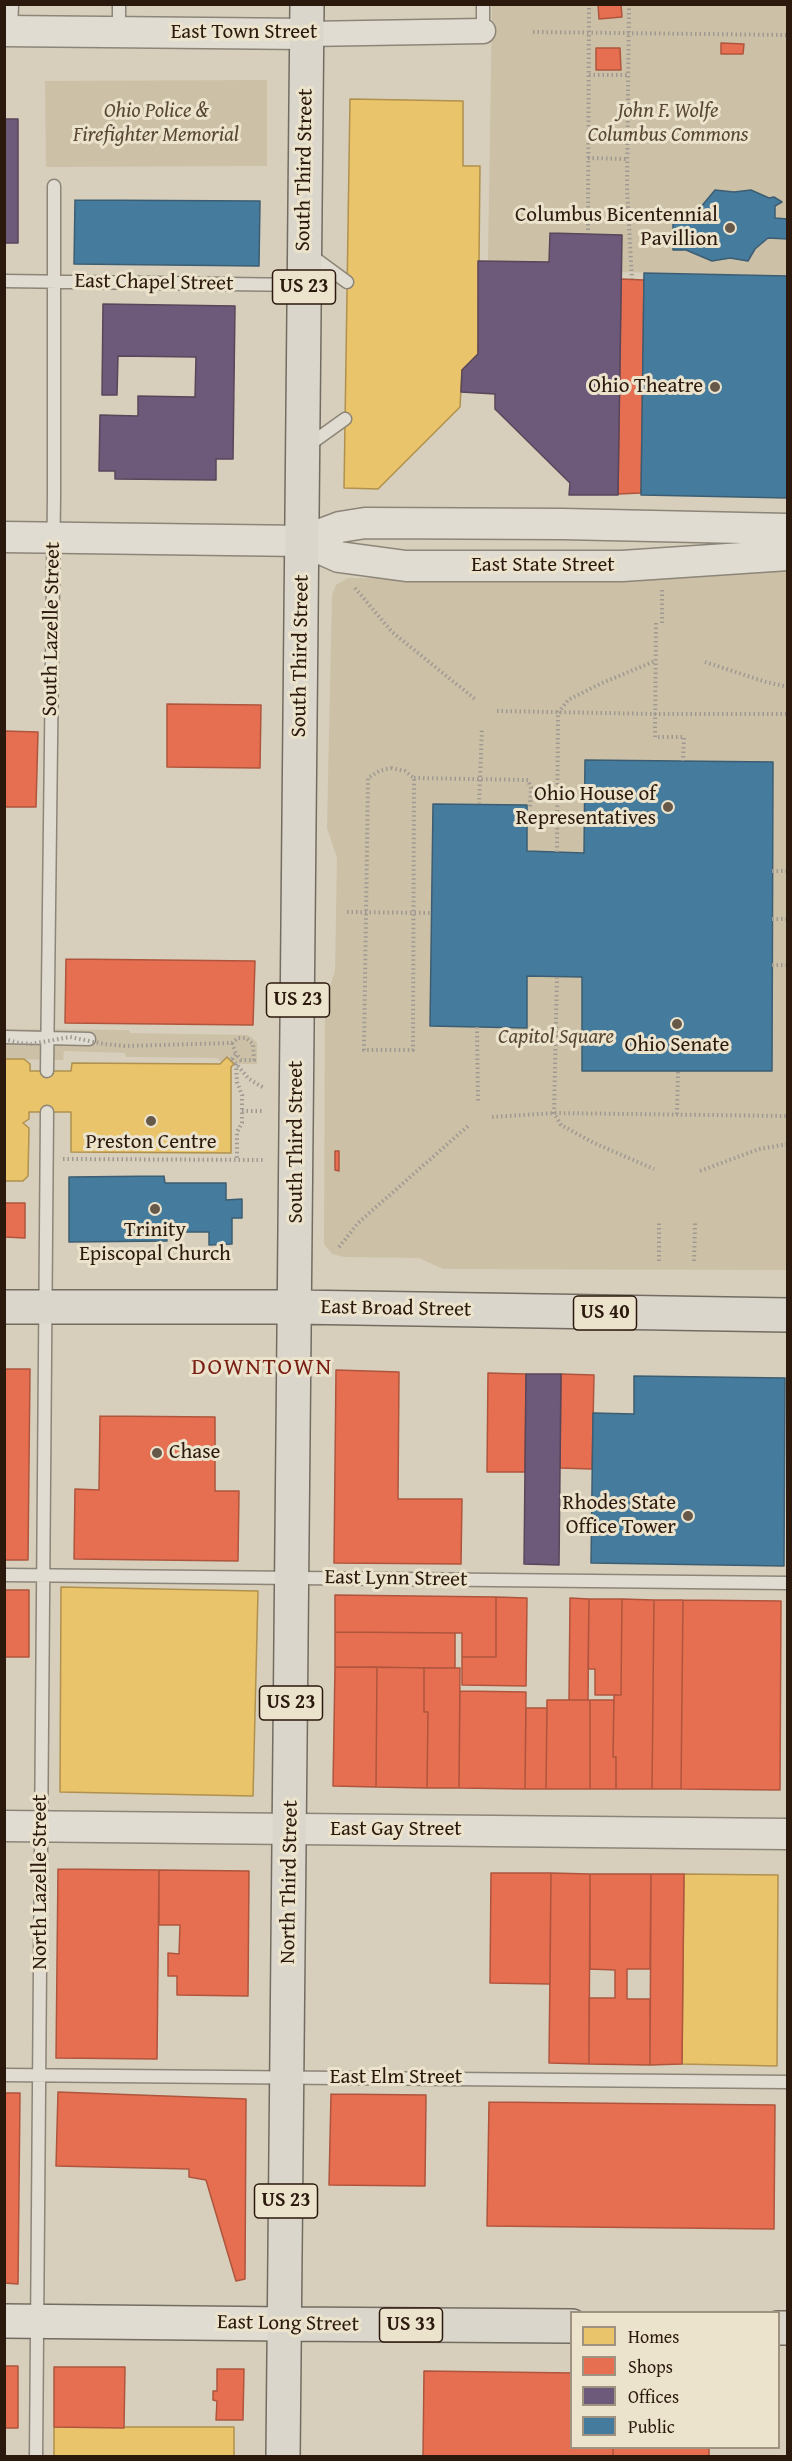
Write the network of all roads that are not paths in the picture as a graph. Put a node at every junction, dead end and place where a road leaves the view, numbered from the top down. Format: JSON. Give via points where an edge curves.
{"nodes":[{"id":1,"x":483,"y":4,"type":"edge"},
{"id":2,"x":119,"y":18,"type":"edge"},
{"id":3,"x":307,"y":19,"type":"edge"},
{"id":4,"x":9,"y":22,"type":"edge"},
{"id":5,"x":483,"y":32,"type":"joint"},
{"id":6,"x":54,"y":186,"type":"dead end"},
{"id":7,"x":304,"y":250,"type":"junction"},
{"id":8,"x":4,"y":281,"type":"edge"},
{"id":9,"x":53,"y":281,"type":"junction"},
{"id":10,"x":347,"y":282,"type":"dead end"},
{"id":11,"x":304,"y":285,"type":"junction"},
{"id":12,"x":345,"y":419,"type":"dead end"},
{"id":13,"x":303,"y":449,"type":"junction"},
{"id":14,"x":788,"y":529,"type":"edge"},
{"id":15,"x":4,"y":537,"type":"edge"},
{"id":16,"x":53,"y":537,"type":"junction"},
{"id":17,"x":303,"y":541,"type":"junction"},
{"id":18,"x":788,"y":555,"type":"edge"},
{"id":19,"x":4,"y":1038,"type":"edge"},
{"id":20,"x":48,"y":1038,"type":"junction"},
{"id":21,"x":89,"y":1039,"type":"dead end"},
{"id":22,"x":48,"y":1071,"type":"dead end"},
{"id":23,"x":47,"y":1112,"type":"dead end"},
{"id":24,"x":4,"y":1306,"type":"edge"},
{"id":25,"x":46,"y":1307,"type":"junction"},
{"id":26,"x":296,"y":1307,"type":"junction"},
{"id":27,"x":788,"y":1315,"type":"edge"},
{"id":28,"x":4,"y":1575,"type":"edge"},
{"id":29,"x":44,"y":1575,"type":"junction"},
{"id":30,"x":292,"y":1578,"type":"junction"},
{"id":31,"x":788,"y":1583,"type":"edge"},
{"id":32,"x":4,"y":1826,"type":"edge"},
{"id":33,"x":42,"y":1827,"type":"junction"},
{"id":34,"x":290,"y":1829,"type":"junction"},
{"id":35,"x":788,"y":1834,"type":"edge"},
{"id":36,"x":4,"y":2075,"type":"edge"},
{"id":37,"x":40,"y":2075,"type":"junction"},
{"id":38,"x":287,"y":2077,"type":"junction"},
{"id":39,"x":788,"y":2082,"type":"edge"},
{"id":40,"x":4,"y":2321,"type":"edge"},
{"id":41,"x":37,"y":2321,"type":"junction"},
{"id":42,"x":285,"y":2324,"type":"junction"},
{"id":43,"x":570,"y":2326,"type":"edge"},
{"id":44,"x":36,"y":2457,"type":"edge"},
{"id":45,"x":283,"y":2457,"type":"edge"}],
"edges":[{"from":1,"to":5,"type":"lane"},
{"from":2,"to":3,"type":"street","name":"East Town Street"},
{"from":2,"to":4,"type":"street","name":"East Town Street"},
{"from":3,"to":5,"type":"street","name":"East Town Street"},
{"from":3,"to":7,"type":"main road","name":"South Third Street","number":"US 23"},
{"from":6,"to":9,"type":"lane","name":"South Lazelle Street"},
{"from":7,"to":10,"type":"lane"},
{"from":7,"to":11,"type":"main road","name":"South Third Street","number":"US 23"},
{"from":8,"to":9,"type":"lane","name":"East Chapel Street"},
{"from":9,"to":11,"type":"lane","name":"East Chapel Street"},
{"from":9,"to":16,"type":"lane","name":"South Lazelle Street"},
{"from":11,"to":13,"type":"main road","name":"South Third Street","number":"US 23"},
{"from":12,"to":13,"type":"lane"},
{"from":13,"to":17,"type":"main road","name":"South Third Street","number":"US 23"},
{"from":14,"to":17,"type":"street","name":"East State Street","via":[[365,524],[340,526]]},
{"from":15,"to":16,"type":"street","name":"East State Street"},
{"from":16,"to":17,"type":"street","name":"East State Street"},
{"from":16,"to":20,"type":"lane","name":"South Lazelle Street"},
{"from":17,"to":18,"type":"street","name":"East State Street","via":[[339,557],[406,566],[622,566]]},
{"from":17,"to":26,"type":"main road","name":"South Third Street","number":"US 23"},
{"from":19,"to":20,"type":"lane"},
{"from":20,"to":21,"type":"lane"},
{"from":20,"to":22,"type":"lane","name":"South Lazelle Street"},
{"from":23,"to":25,"type":"lane"},
{"from":24,"to":25,"type":"main road","name":"East Broad Street","number":"US 40"},
{"from":25,"to":26,"type":"main road","name":"East Broad Street","number":"US 40"},
{"from":25,"to":29,"type":"lane","name":"North Lazelle Street"},
{"from":26,"to":27,"type":"main road","name":"East Broad Street","number":"US 40"},
{"from":26,"to":30,"type":"main road","name":"North Third Street","number":"US 23"},
{"from":28,"to":29,"type":"lane","name":"East Lynn Street"},
{"from":29,"to":30,"type":"lane","name":"East Lynn Street"},
{"from":29,"to":33,"type":"lane","name":"North Lazelle Street"},
{"from":30,"to":31,"type":"lane","name":"East Lynn Street"},
{"from":30,"to":34,"type":"main road","name":"North Third Street","number":"US 23"},
{"from":32,"to":33,"type":"street","name":"East Gay Street"},
{"from":33,"to":34,"type":"street","name":"East Gay Street"},
{"from":33,"to":37,"type":"lane","name":"North Lazelle Street"},
{"from":34,"to":35,"type":"street","name":"East Gay Street"},
{"from":34,"to":38,"type":"main road","name":"North Third Street","number":"US 23"},
{"from":36,"to":37,"type":"lane","name":"East Elm Street"},
{"from":37,"to":38,"type":"lane","name":"East Elm Street"},
{"from":37,"to":41,"type":"lane","name":"North Lazelle Street"},
{"from":38,"to":39,"type":"lane","name":"East Elm Street"},
{"from":38,"to":42,"type":"main road","name":"North Third Street","number":"US 23"},
{"from":40,"to":41,"type":"main road","name":"East Long Street"},
{"from":41,"to":42,"type":"main road","name":"East Long Street"},
{"from":41,"to":44,"type":"lane","name":"North Lazelle Street"},
{"from":42,"to":43,"type":"main road","name":"East Long Street","number":"US 33"},
{"from":42,"to":45,"type":"main road","name":"North Third Street","number":"US 23"}]}
